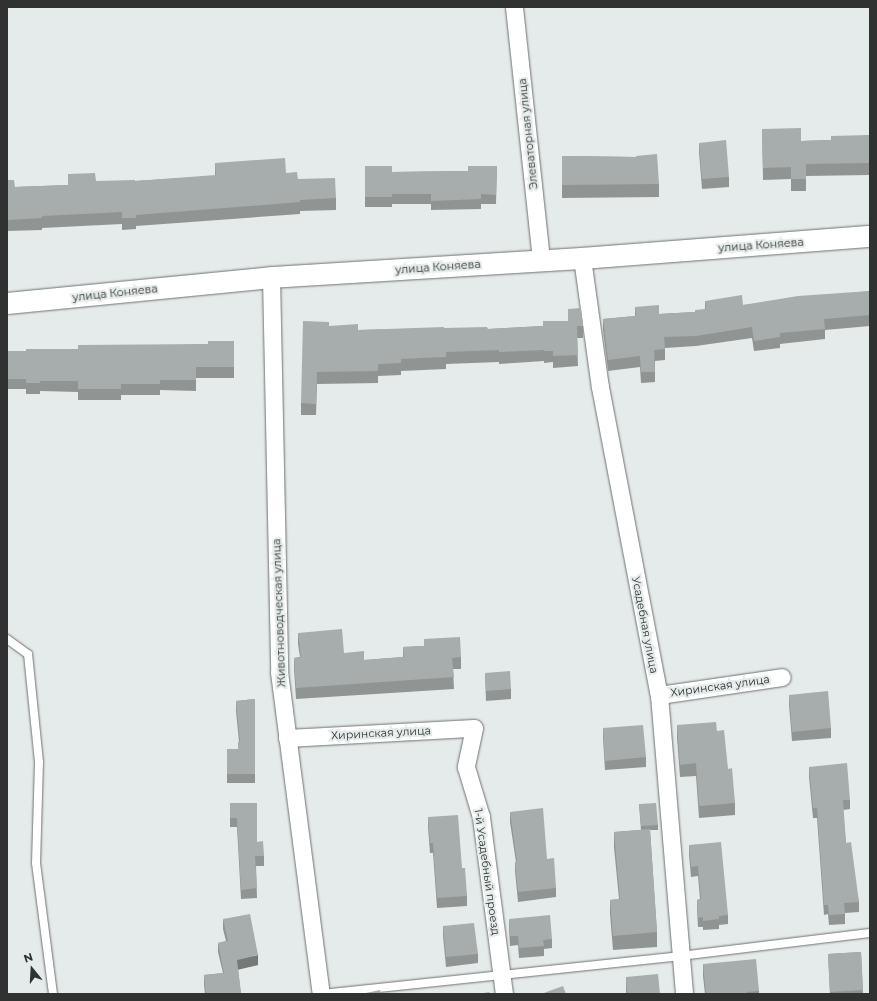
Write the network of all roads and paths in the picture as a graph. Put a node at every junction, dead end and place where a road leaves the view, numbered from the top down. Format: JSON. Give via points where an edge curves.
{"nodes":[{"id":1,"x":514,"y":7,"type":"edge"},
{"id":2,"x":870,"y":236,"type":"edge"},
{"id":3,"x":582,"y":258,"type":"junction"},
{"id":4,"x":541,"y":260,"type":"junction"},
{"id":5,"x":271,"y":277,"type":"junction"},
{"id":6,"x":7,"y":303,"type":"edge"},
{"id":7,"x":7,"y":639,"type":"edge"},
{"id":8,"x":782,"y":677,"type":"dead end"},
{"id":9,"x":659,"y":695,"type":"junction"},
{"id":10,"x":474,"y":728,"type":"joint"},
{"id":11,"x":287,"y":738,"type":"junction"},
{"id":12,"x":870,"y":933,"type":"edge"},
{"id":13,"x":680,"y":956,"type":"junction"},
{"id":14,"x":500,"y":973,"type":"junction"},
{"id":15,"x":53,"y":994,"type":"edge"},
{"id":16,"x":321,"y":994,"type":"edge"},
{"id":17,"x":504,"y":994,"type":"edge"},
{"id":18,"x":684,"y":994,"type":"edge"}],
"edges":[{"from":1,"to":4,"type":"street","name":"Элеваторная улица"},
{"from":2,"to":3,"type":"street","name":"улица Коняева"},
{"from":3,"to":4,"type":"street","name":"улица Коняева"},
{"from":3,"to":9,"type":"street","name":"Усадебная улица","via":[[600,387]]},
{"from":4,"to":5,"type":"street","name":"улица Коняева"},
{"from":5,"to":6,"type":"street","name":"улица Коняева"},
{"from":5,"to":11,"type":"street","name":"Животноводческая улица","via":[[279,672]]},
{"from":7,"to":15,"type":"lane","via":[[28,654],[39,762],[36,863]]},
{"from":8,"to":9,"type":"street","name":"Хиринская улица"},
{"from":9,"to":13,"type":"street","name":"Усадебная улица"},
{"from":10,"to":11,"type":"street","name":"Хиринская улица"},
{"from":10,"to":14,"type":"street","name":"1-й Усадебный проезд","via":[[466,767],[481,817]]},
{"from":11,"to":16,"type":"street","name":"Животноводческая улица"},
{"from":12,"to":13,"type":"lane"},
{"from":13,"to":14,"type":"lane"},
{"from":13,"to":18,"type":"street","name":"Усадебная улица"},
{"from":14,"to":16,"type":"lane"},
{"from":14,"to":17,"type":"street","name":"1-й Усадебный проезд"}]}
